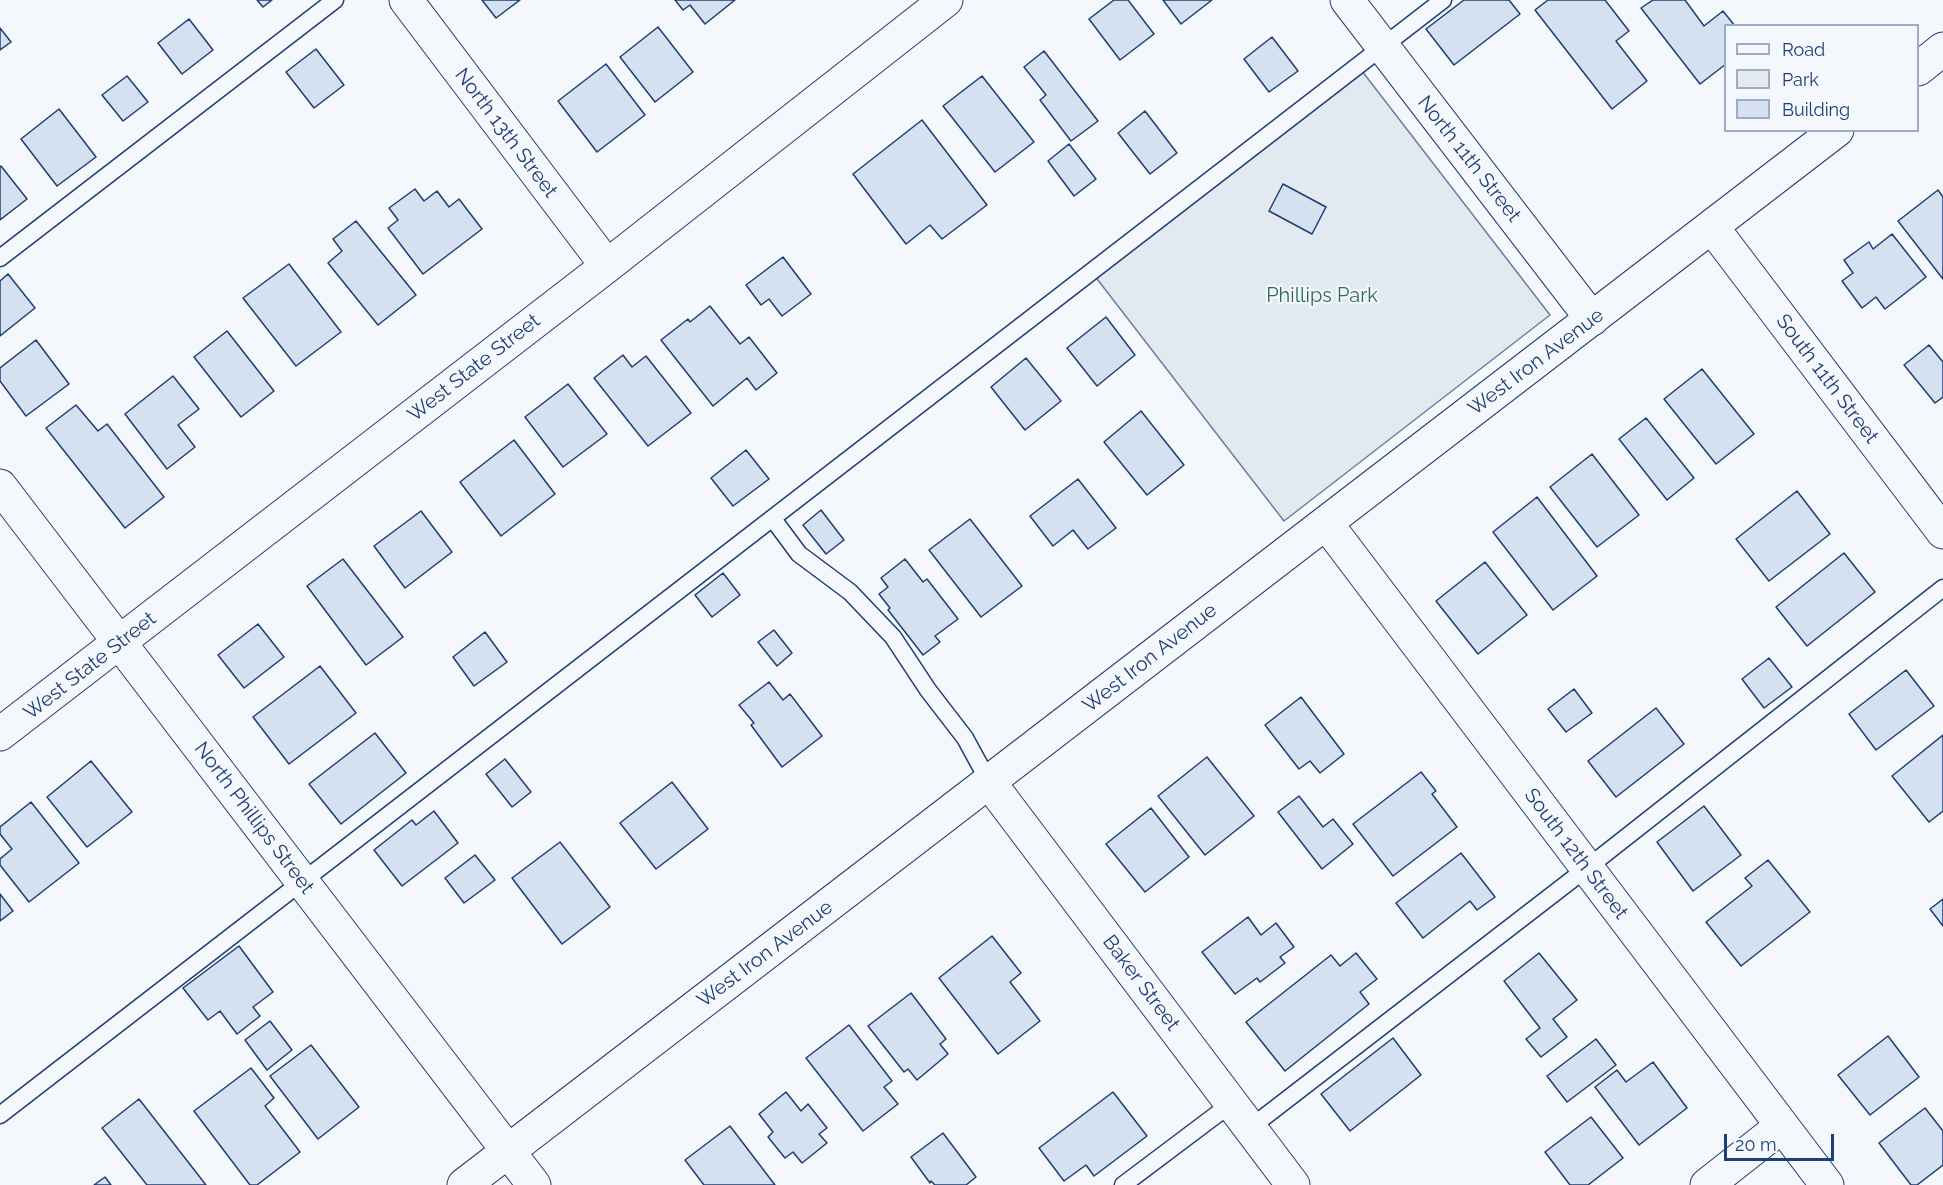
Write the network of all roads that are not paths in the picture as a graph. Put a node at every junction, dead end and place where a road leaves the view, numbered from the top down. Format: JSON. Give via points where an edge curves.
{"nodes":[{"id":1,"x":335,"y":0,"type":"edge"},
{"id":2,"x":405,"y":0,"type":"edge"},
{"id":3,"x":946,"y":0,"type":"edge"},
{"id":4,"x":1347,"y":0,"type":"edge"},
{"id":5,"x":1443,"y":0,"type":"edge"},
{"id":6,"x":1383,"y":47,"type":"junction"},
{"id":7,"x":1943,"y":49,"type":"edge"},
{"id":8,"x":1919,"y":67,"type":"edge"},
{"id":9,"x":1834,"y":132,"type":"edge"},
{"id":10,"x":1712,"y":227,"type":"junction"},
{"id":11,"x":0,"y":258,"type":"edge"},
{"id":12,"x":607,"y":266,"type":"junction"},
{"id":13,"x":1592,"y":319,"type":"junction"},
{"id":14,"x":0,"y":486,"type":"edge"},
{"id":15,"x":773,"y":519,"type":"junction"},
{"id":16,"x":1326,"y":523,"type":"junction"},
{"id":17,"x":1943,"y":532,"type":"edge"},
{"id":18,"x":1943,"y":588,"type":"edge"},
{"id":19,"x":120,"y":643,"type":"junction"},
{"id":20,"x":0,"y":734,"type":"edge"},
{"id":21,"x":989,"y":782,"type":"junction"},
{"id":22,"x":1587,"y":868,"type":"junction"},
{"id":23,"x":303,"y":882,"type":"junction"},
{"id":24,"x":0,"y":1115,"type":"edge"},
{"id":25,"x":1241,"y":1116,"type":"junction"},
{"id":26,"x":1782,"y":1126,"type":"junction"},
{"id":27,"x":508,"y":1151,"type":"junction"},
{"id":28,"x":464,"y":1185,"type":"edge"},
{"id":29,"x":534,"y":1185,"type":"edge"},
{"id":30,"x":1123,"y":1185,"type":"edge"},
{"id":31,"x":1293,"y":1185,"type":"edge"},
{"id":32,"x":1707,"y":1185,"type":"edge"},
{"id":33,"x":1827,"y":1185,"type":"edge"}],
"edges":[{"from":1,"to":11,"type":"lane"},
{"from":2,"to":12,"type":"street","name":"North 13th Street"},
{"from":3,"to":12,"type":"street","name":"West State Street"},
{"from":4,"to":6,"type":"street","name":"North 11th Street"},
{"from":5,"to":6,"type":"lane"},
{"from":6,"to":13,"type":"street","name":"North 11th Street"},
{"from":6,"to":15,"type":"lane"},
{"from":7,"to":8,"type":"street"},
{"from":9,"to":10,"type":"street","name":"West Iron Avenue"},
{"from":10,"to":13,"type":"street","name":"West Iron Avenue"},
{"from":10,"to":17,"type":"street","name":"South 11th Street"},
{"from":12,"to":19,"type":"street","name":"West State Street"},
{"from":13,"to":16,"type":"street","name":"West Iron Avenue"},
{"from":14,"to":19,"type":"street","name":"North Phillips Street"},
{"from":15,"to":21,"type":"lane","via":[[799,554],[850,592],[893,637],[965,738]]},
{"from":15,"to":23,"type":"lane"},
{"from":16,"to":21,"type":"street","name":"West Iron Avenue"},
{"from":16,"to":22,"type":"street","name":"South 12th Street"},
{"from":18,"to":22,"type":"lane"},
{"from":19,"to":20,"type":"street","name":"West State Street"},
{"from":19,"to":23,"type":"street","name":"North Phillips Street"},
{"from":21,"to":25,"type":"street","name":"Baker Street"},
{"from":21,"to":27,"type":"street","name":"West Iron Avenue"},
{"from":22,"to":25,"type":"lane"},
{"from":22,"to":26,"type":"street","name":"South 12th Street"},
{"from":23,"to":24,"type":"lane"},
{"from":23,"to":27,"type":"street","name":"North Phillips Street"},
{"from":25,"to":30,"type":"lane"},
{"from":25,"to":31,"type":"street","name":"Baker Street"},
{"from":26,"to":32,"type":"street"},
{"from":26,"to":33,"type":"street","name":"South 12th Street"},
{"from":27,"to":28,"type":"street","name":"West Iron Avenue"},
{"from":27,"to":29,"type":"street","name":"North Phillips Street"}]}
